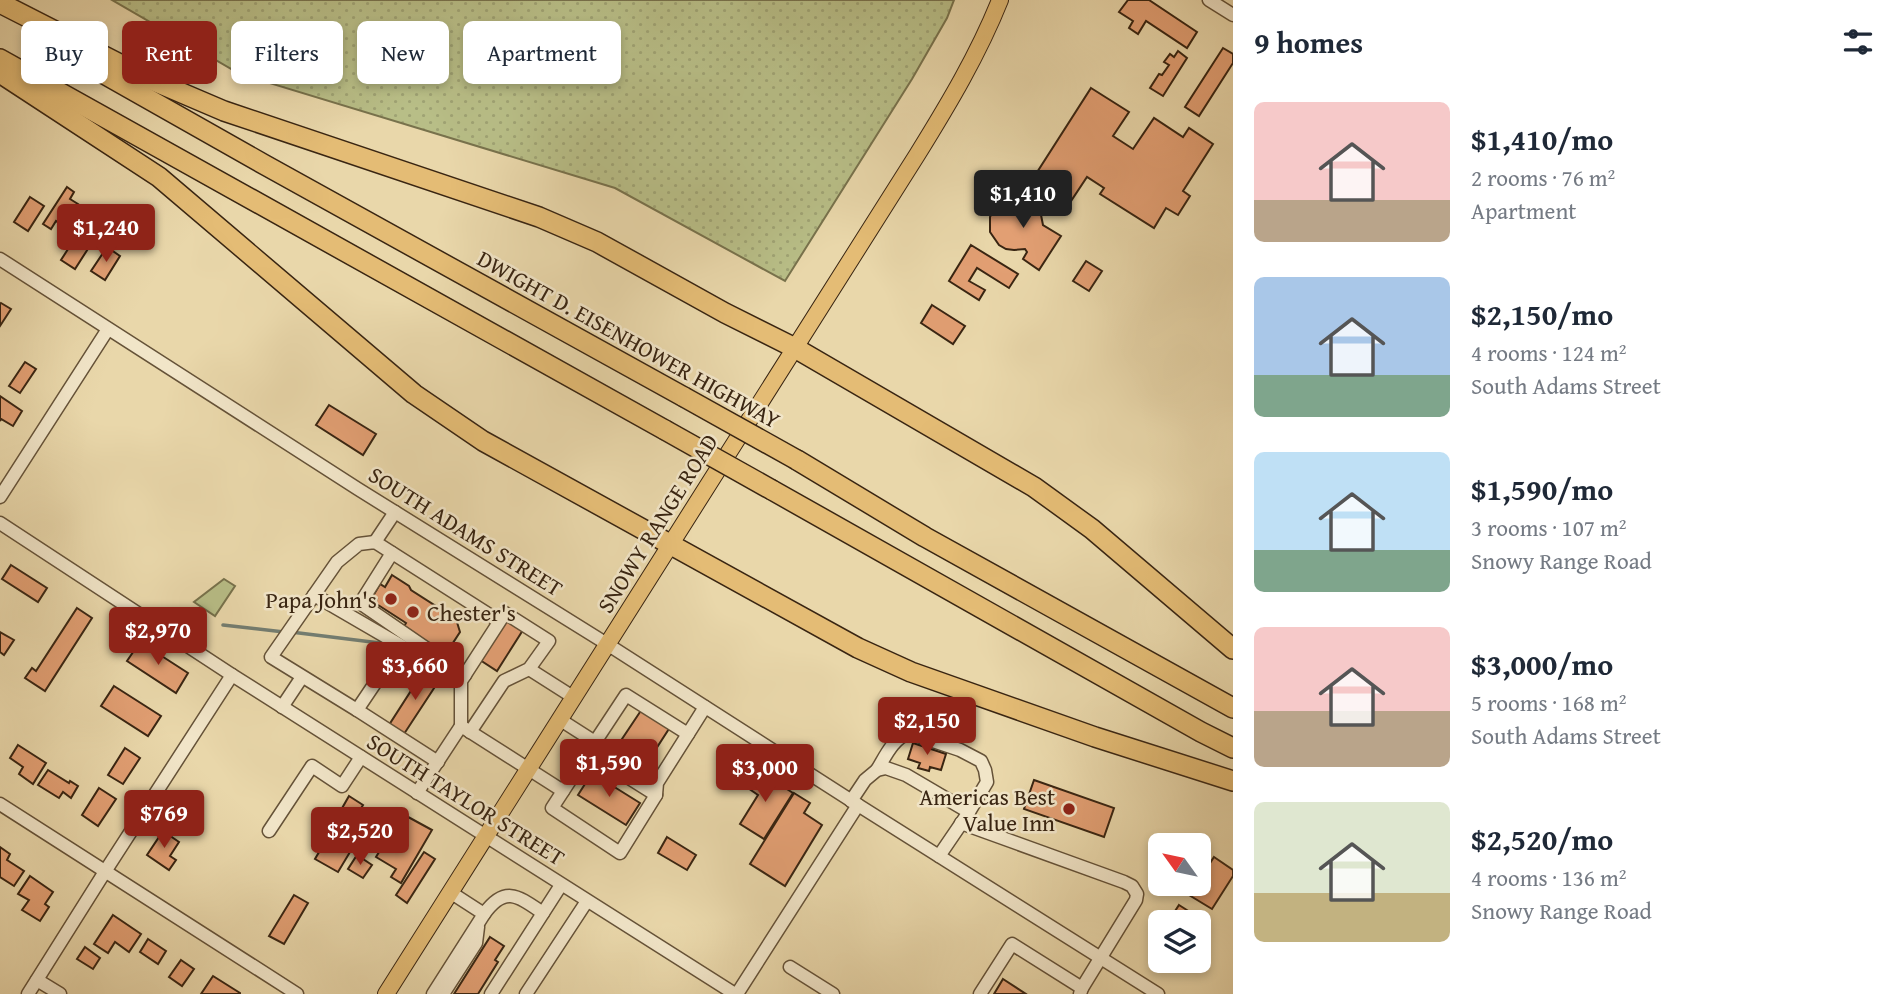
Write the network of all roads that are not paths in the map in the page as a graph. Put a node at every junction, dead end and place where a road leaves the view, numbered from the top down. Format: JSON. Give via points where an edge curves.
{"nodes":[{"id":1,"x":1000,"y":0,"type":"edge"},
{"id":2,"x":1209,"y":0,"type":"edge"},
{"id":3,"x":0,"y":3,"type":"edge"},
{"id":4,"x":0,"y":15,"type":"edge"},
{"id":5,"x":1233,"y":15,"type":"edge"},
{"id":6,"x":0,"y":59,"type":"edge"},
{"id":7,"x":0,"y":74,"type":"edge"},
{"id":8,"x":0,"y":259,"type":"edge"},
{"id":9,"x":108,"y":329,"type":"junction"},
{"id":10,"x":795,"y":348,"type":"junction"},
{"id":11,"x":0,"y":497,"type":"edge"},
{"id":12,"x":395,"y":512,"type":"junction"},
{"id":13,"x":0,"y":523,"type":"edge"},
{"id":14,"x":671,"y":543,"type":"junction"},
{"id":15,"x":384,"y":548,"type":"junction"},
{"id":16,"x":314,"y":595,"type":"junction"},
{"id":17,"x":499,"y":621,"type":"junction"},
{"id":18,"x":607,"y":644,"type":"junction"},
{"id":19,"x":400,"y":646,"type":"junction"},
{"id":20,"x":1233,"y":649,"type":"edge"},
{"id":21,"x":529,"y":669,"type":"junction"},
{"id":22,"x":232,"y":675,"type":"junction"},
{"id":23,"x":303,"y":677,"type":"junction"},
{"id":24,"x":463,"y":678,"type":"junction"},
{"id":25,"x":573,"y":697,"type":"junction"},
{"id":26,"x":282,"y":707,"type":"junction"},
{"id":27,"x":705,"y":707,"type":"junction"},
{"id":28,"x":1233,"y":708,"type":"edge"},
{"id":29,"x":357,"y":710,"type":"junction"},
{"id":30,"x":559,"y":719,"type":"junction"},
{"id":31,"x":466,"y":729,"type":"junction"},
{"id":32,"x":688,"y":734,"type":"junction"},
{"id":33,"x":591,"y":747,"type":"junction"},
{"id":34,"x":1233,"y":748,"type":"edge"},
{"id":35,"x":361,"y":757,"type":"junction"},
{"id":36,"x":438,"y":762,"type":"junction"},
{"id":37,"x":528,"y":768,"type":"junction"},
{"id":38,"x":877,"y":769,"type":"junction"},
{"id":39,"x":1233,"y":781,"type":"edge"},
{"id":40,"x":564,"y":791,"type":"junction"},
{"id":41,"x":417,"y":793,"type":"junction"},
{"id":42,"x":656,"y":795,"type":"junction"},
{"id":43,"x":855,"y":803,"type":"junction"},
{"id":44,"x":0,"y":804,"type":"edge"},
{"id":45,"x":965,"y":818,"type":"junction"},
{"id":46,"x":269,"y":831,"type":"dead end"},
{"id":47,"x":485,"y":836,"type":"junction"},
{"id":48,"x":939,"y":856,"type":"junction"},
{"id":49,"x":106,"y":870,"type":"junction"},
{"id":50,"x":562,"y":885,"type":"junction"},
{"id":51,"x":450,"y":892,"type":"junction"},
{"id":52,"x":587,"y":901,"type":"junction"},
{"id":53,"x":540,"y":911,"type":"junction"},
{"id":54,"x":481,"y":919,"type":"junction"},
{"id":55,"x":1101,"y":958,"type":"junction"},
{"id":56,"x":790,"y":967,"type":"dead end"},
{"id":57,"x":37,"y":980,"type":"junction"},
{"id":58,"x":1081,"y":991,"type":"edge"},
{"id":59,"x":29,"y":994,"type":"edge"},
{"id":60,"x":60,"y":994,"type":"edge"},
{"id":61,"x":297,"y":994,"type":"edge"},
{"id":62,"x":386,"y":994,"type":"edge"},
{"id":63,"x":433,"y":994,"type":"edge"},
{"id":64,"x":443,"y":994,"type":"edge"},
{"id":65,"x":482,"y":994,"type":"edge"},
{"id":66,"x":491,"y":994,"type":"edge"},
{"id":67,"x":526,"y":994,"type":"edge"},
{"id":68,"x":736,"y":994,"type":"edge"},
{"id":69,"x":833,"y":994,"type":"edge"},
{"id":70,"x":980,"y":994,"type":"edge"},
{"id":71,"x":1158,"y":994,"type":"edge"}],
"edges":[{"from":1,"to":10,"type":"main road","name":"SNOWY RANGE ROAD","via":[[948,105]]},
{"from":2,"to":5,"type":"street"},
{"from":3,"to":10,"type":"highway","via":[[149,79],[224,111],[538,217],[597,242]]},
{"from":4,"to":28,"type":"highway","name":"DWIGHT D. EISENHOWER HIGHWAY","bridge":true},
{"from":6,"to":34,"type":"highway","bridge":true},
{"from":7,"to":14,"type":"highway","via":[[159,177],[414,394],[483,441]]},
{"from":8,"to":9,"type":"street","name":"SOUTH ADAMS STREET"},
{"from":9,"to":11,"type":"street"},
{"from":9,"to":12,"type":"street","name":"SOUTH ADAMS STREET"},
{"from":10,"to":14,"type":"main road","name":"SNOWY RANGE ROAD"},
{"from":10,"to":20,"type":"highway","via":[[1034,487],[1092,529]]},
{"from":12,"to":15,"type":"street"},
{"from":12,"to":18,"type":"street","name":"SOUTH ADAMS STREET"},
{"from":13,"to":22,"type":"street","name":"SOUTH TAYLOR STREET"},
{"from":14,"to":18,"type":"main road","name":"SNOWY RANGE ROAD"},
{"from":14,"to":39,"type":"highway","via":[[858,648],[911,672]]},
{"from":15,"to":16,"type":"street","via":[[359,544],[337,562]]},
{"from":15,"to":17,"type":"street"},
{"from":15,"to":24,"type":"street","via":[[363,606]]},
{"from":16,"to":19,"type":"street"},
{"from":16,"to":23,"type":"street","via":[[271,657]]},
{"from":17,"to":21,"type":"street","via":[[505,612],[549,641]]},
{"from":17,"to":24,"type":"street"},
{"from":18,"to":25,"type":"main road","name":"SNOWY RANGE ROAD"},
{"from":18,"to":27,"type":"street","name":"SOUTH ADAMS STREET"},
{"from":19,"to":24,"type":"street"},
{"from":19,"to":29,"type":"street"},
{"from":21,"to":25,"type":"street"},
{"from":21,"to":31,"type":"street","via":[[504,681]]},
{"from":22,"to":26,"type":"street","name":"SOUTH TAYLOR STREET"},
{"from":22,"to":49,"type":"street"},
{"from":23,"to":26,"type":"street"},
{"from":23,"to":29,"type":"street"},
{"from":24,"to":31,"type":"street"},
{"from":25,"to":30,"type":"main road","name":"SNOWY RANGE ROAD"},
{"from":26,"to":35,"type":"street","name":"SOUTH TAYLOR STREET"},
{"from":27,"to":32,"type":"street"},
{"from":27,"to":43,"type":"street","name":"SOUTH ADAMS STREET"},
{"from":29,"to":36,"type":"street"},
{"from":30,"to":33,"type":"street"},
{"from":30,"to":37,"type":"main road","name":"SNOWY RANGE ROAD"},
{"from":31,"to":36,"type":"street"},
{"from":31,"to":37,"type":"street"},
{"from":32,"to":33,"type":"street","via":[[626,695]]},
{"from":32,"to":42,"type":"street","via":[[657,783]]},
{"from":33,"to":40,"type":"street"},
{"from":33,"to":42,"type":"street"},
{"from":35,"to":41,"type":"street","name":"SOUTH TAYLOR STREET"},
{"from":35,"to":46,"type":"street","via":[[342,786],[312,766]]},
{"from":36,"to":41,"type":"street"},
{"from":37,"to":40,"type":"street"},
{"from":37,"to":47,"type":"main road","name":"SNOWY RANGE ROAD"},
{"from":38,"to":43,"type":"street"},
{"from":38,"to":45,"type":"street","via":[[906,775]]},
{"from":38,"to":45,"type":"street","via":[[896,740],[909,733],[971,755],[981,761],[987,782]]},
{"from":40,"to":42,"type":"street","via":[[552,808],[620,853]]},
{"from":41,"to":47,"type":"street","name":"SOUTH TAYLOR STREET"},
{"from":43,"to":48,"type":"street","name":"SOUTH ADAMS STREET"},
{"from":43,"to":68,"type":"street"},
{"from":44,"to":49,"type":"street"},
{"from":45,"to":48,"type":"street"},
{"from":45,"to":55,"type":"street","via":[[1132,886],[1136,901]]},
{"from":47,"to":50,"type":"street","name":"SOUTH TAYLOR STREET"},
{"from":47,"to":51,"type":"main road","name":"SNOWY RANGE ROAD"},
{"from":48,"to":55,"type":"street","name":"SOUTH ADAMS STREET"},
{"from":49,"to":57,"type":"street"},
{"from":49,"to":61,"type":"street"},
{"from":50,"to":52,"type":"street","name":"SOUTH TAYLOR STREET"},
{"from":50,"to":53,"type":"street"},
{"from":51,"to":54,"type":"street"},
{"from":51,"to":62,"type":"main road","name":"SNOWY RANGE ROAD"},
{"from":52,"to":67,"type":"street"},
{"from":52,"to":68,"type":"street","name":"SOUTH TAYLOR STREET"},
{"from":53,"to":54,"type":"street","via":[[519,898],[499,898]]},
{"from":53,"to":65,"type":"street"},
{"from":53,"to":66,"type":"street"},
{"from":54,"to":63,"type":"street"},
{"from":54,"to":64,"type":"street","via":[[476,943]]},
{"from":55,"to":58,"type":"street"},
{"from":55,"to":71,"type":"street","name":"SOUTH ADAMS STREET"},
{"from":56,"to":69,"type":"street"},
{"from":57,"to":59,"type":"street"},
{"from":57,"to":60,"type":"street"},
{"from":58,"to":70,"type":"street","via":[[1012,944]]}]}
